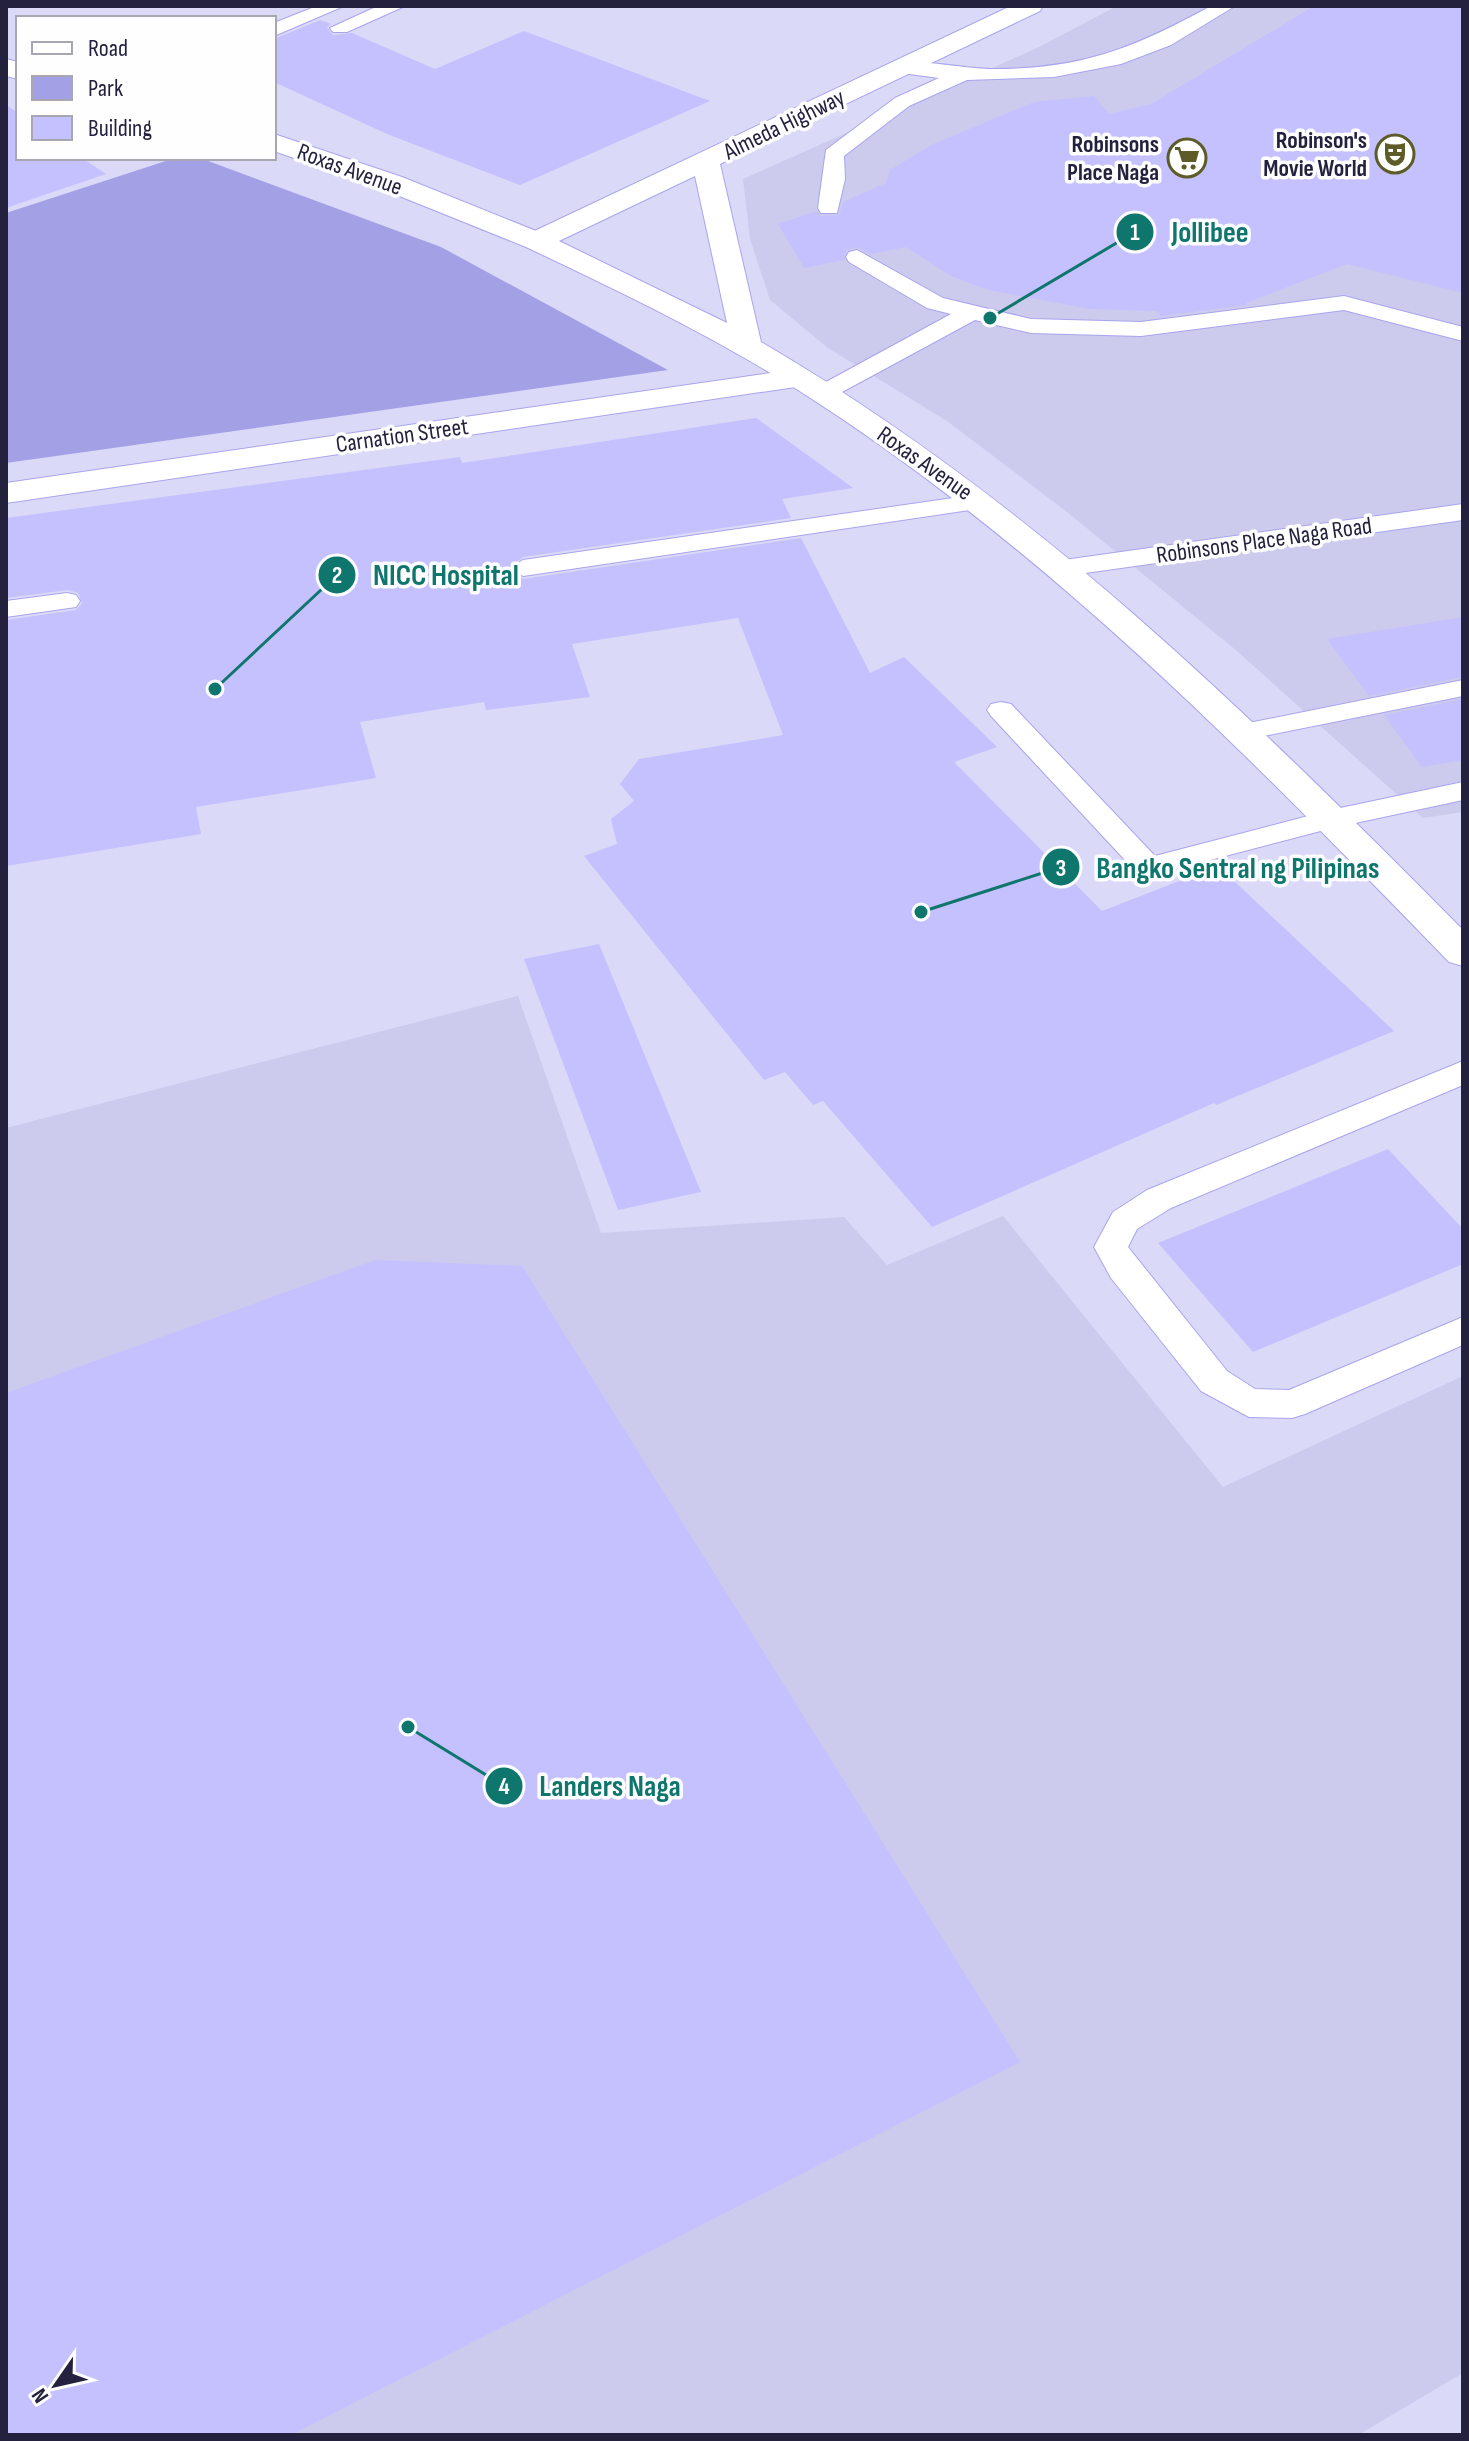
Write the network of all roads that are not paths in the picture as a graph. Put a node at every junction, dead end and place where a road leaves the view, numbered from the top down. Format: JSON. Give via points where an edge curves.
{"nodes":[{"id":1,"x":334,"y":6,"type":"edge"},
{"id":2,"x":395,"y":6,"type":"edge"},
{"id":3,"x":1031,"y":6,"type":"edge"},
{"id":4,"x":1225,"y":6,"type":"edge"},
{"id":5,"x":340,"y":28,"type":"dead end"},
{"id":6,"x":276,"y":29,"type":"edge"},
{"id":7,"x":901,"y":68,"type":"junction"},
{"id":8,"x":961,"y":76,"type":"junction"},
{"id":9,"x":276,"y":143,"type":"edge"},
{"id":10,"x":706,"y":162,"type":"junction"},
{"id":11,"x":829,"y":208,"type":"dead end"},
{"id":12,"x":536,"y":241,"type":"junction"},
{"id":13,"x":857,"y":257,"type":"dead end"},
{"id":14,"x":972,"y":312,"type":"junction"},
{"id":15,"x":1463,"y":334,"type":"edge"},
{"id":16,"x":747,"y":346,"type":"junction"},
{"id":17,"x":810,"y":385,"type":"junction"},
{"id":18,"x":6,"y":493,"type":"edge"},
{"id":19,"x":981,"y":502,"type":"junction"},
{"id":20,"x":1463,"y":512,"type":"edge"},
{"id":21,"x":523,"y":568,"type":"dead end"},
{"id":22,"x":1064,"y":568,"type":"junction"},
{"id":23,"x":67,"y":601,"type":"dead end"},
{"id":24,"x":6,"y":609,"type":"edge"},
{"id":25,"x":1463,"y":688,"type":"edge"},
{"id":26,"x":1001,"y":710,"type":"dead end"},
{"id":27,"x":1244,"y":732,"type":"junction"},
{"id":28,"x":1463,"y":791,"type":"edge"},
{"id":29,"x":1331,"y":819,"type":"junction"},
{"id":30,"x":1463,"y":953,"type":"edge"},
{"id":31,"x":1463,"y":1072,"type":"edge"},
{"id":32,"x":1463,"y":1330,"type":"edge"}],
"edges":[{"from":1,"to":6,"type":"lane"},
{"from":2,"to":5,"type":"lane"},
{"from":3,"to":7,"type":"main road","name":"Almeda Highway"},
{"from":4,"to":8,"type":"lane","via":[[1145,49],[1055,73]]},
{"from":7,"to":8,"type":"lane"},
{"from":7,"to":10,"type":"main road","name":"Almeda Highway"},
{"from":8,"to":11,"type":"lane","via":[[902,102],[833,154]]},
{"from":9,"to":12,"type":"main road","name":"Roxas Avenue"},
{"from":10,"to":12,"type":"main road","name":"Almeda Highway"},
{"from":10,"to":16,"type":"main road"},
{"from":12,"to":16,"type":"main road","name":"Roxas Avenue"},
{"from":13,"to":14,"type":"lane","via":[[935,303]]},
{"from":14,"to":15,"type":"lane","via":[[1031,326],[1141,329],[1344,303]]},
{"from":14,"to":17,"type":"lane"},
{"from":16,"to":17,"type":"main road","name":"Roxas Avenue"},
{"from":17,"to":18,"type":"main road","name":"Carnation Street"},
{"from":17,"to":19,"type":"main road","name":"Roxas Avenue"},
{"from":19,"to":21,"type":"lane"},
{"from":19,"to":22,"type":"main road","name":"Roxas Avenue"},
{"from":20,"to":22,"type":"lane","name":"Robinsons Place Naga Road"},
{"from":22,"to":27,"type":"main road","name":"Roxas Avenue"},
{"from":23,"to":24,"type":"lane"},
{"from":25,"to":27,"type":"lane"},
{"from":26,"to":29,"type":"lane","via":[[1149,867]]},
{"from":27,"to":29,"type":"main road","name":"Roxas Avenue"},
{"from":28,"to":29,"type":"lane"},
{"from":29,"to":30,"type":"main road","name":"Roxas Avenue"},
{"from":31,"to":32,"type":"lane","via":[[1159,1199],[1125,1221],[1111,1247],[1214,1381],[1249,1403],[1292,1404]]}]}
